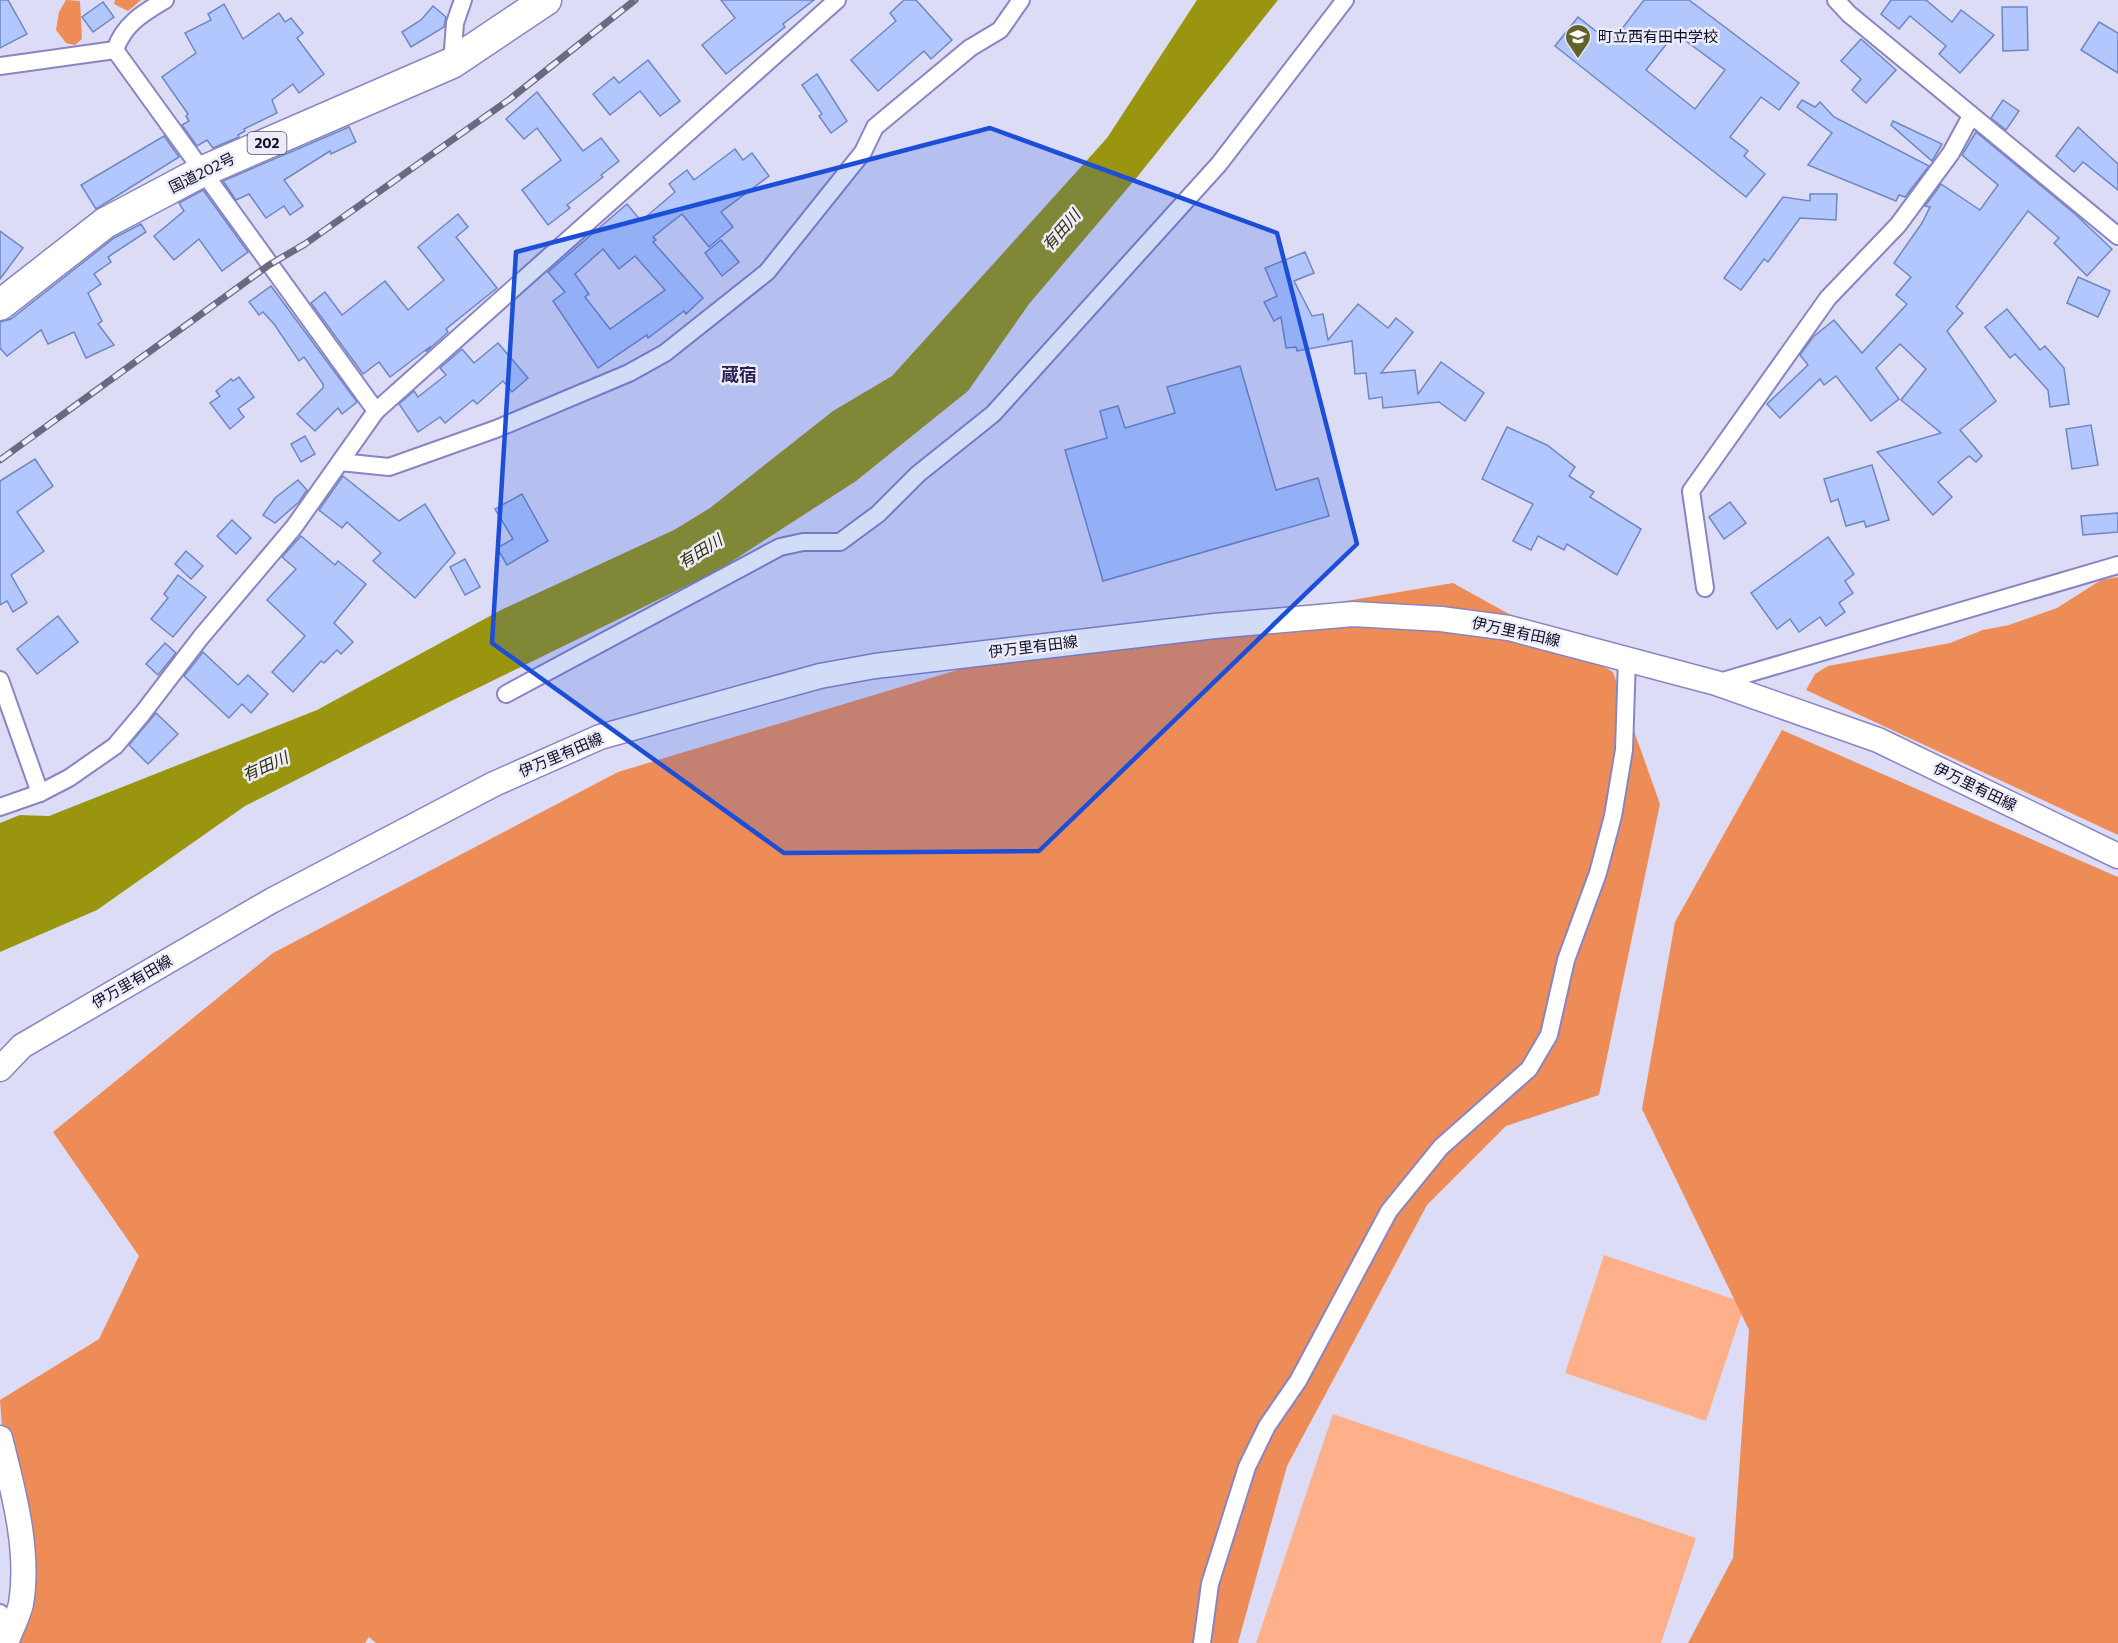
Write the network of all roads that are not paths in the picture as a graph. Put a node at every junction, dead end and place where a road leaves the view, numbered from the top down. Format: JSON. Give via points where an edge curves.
{"nodes":[{"id":1,"x":165,"y":0,"type":"edge"},
{"id":2,"x":463,"y":0,"type":"edge"},
{"id":3,"x":546,"y":0,"type":"edge"},
{"id":4,"x":837,"y":0,"type":"edge"},
{"id":5,"x":1021,"y":0,"type":"edge"},
{"id":6,"x":1345,"y":0,"type":"edge"},
{"id":7,"x":1836,"y":0,"type":"edge"},
{"id":8,"x":115,"y":50,"type":"junction"},
{"id":9,"x":452,"y":63,"type":"junction"},
{"id":10,"x":0,"y":66,"type":"edge"},
{"id":11,"x":1971,"y":116,"type":"junction"},
{"id":12,"x":201,"y":172,"type":"junction"},
{"id":13,"x":2118,"y":236,"type":"edge"},
{"id":14,"x":0,"y":306,"type":"edge"},
{"id":15,"x":376,"y":411,"type":"junction"},
{"id":16,"x":340,"y":462,"type":"junction"},
{"id":17,"x":2118,"y":565,"type":"edge"},
{"id":18,"x":1706,"y":588,"type":"dead end"},
{"id":19,"x":1627,"y":658,"type":"junction"},
{"id":20,"x":0,"y":680,"type":"edge"},
{"id":21,"x":1716,"y":682,"type":"junction"},
{"id":22,"x":506,"y":694,"type":"dead end"},
{"id":23,"x":40,"y":793,"type":"junction"},
{"id":24,"x":0,"y":807,"type":"edge"},
{"id":25,"x":2118,"y":856,"type":"edge"},
{"id":26,"x":0,"y":1069,"type":"edge"},
{"id":27,"x":0,"y":1438,"type":"edge"},
{"id":28,"x":0,"y":1612,"type":"edge"},
{"id":29,"x":7,"y":1640,"type":"edge"},
{"id":30,"x":1203,"y":1643,"type":"edge"}],
"edges":[{"from":1,"to":8,"type":"street","via":[[136,17],[120,36]]},
{"from":2,"to":9,"type":"street","via":[[455,22]]},
{"from":3,"to":9,"type":"highway","name":"国道202号","number":"202"},
{"from":4,"to":15,"type":"street"},
{"from":5,"to":16,"type":"street","via":[[1000,30],[969,48],[875,127],[863,152],[767,272],[664,353],[629,373],[496,429],[389,467]]},
{"from":6,"to":22,"type":"street","via":[[1219,164],[1001,406],[918,474],[878,514],[840,542],[780,547]]},
{"from":7,"to":11,"type":"street"},
{"from":8,"to":10,"type":"street"},
{"from":8,"to":12,"type":"street"},
{"from":9,"to":12,"type":"highway","name":"国道202号","number":"202"},
{"from":11,"to":13,"type":"street"},
{"from":11,"to":18,"type":"street","via":[[1951,153],[1898,225],[1828,298],[1691,491]]},
{"from":12,"to":14,"type":"highway","name":"国道202号","number":"202","via":[[105,223]]},
{"from":12,"to":15,"type":"street"},
{"from":15,"to":16,"type":"street"},
{"from":16,"to":23,"type":"street","via":[[294,527],[115,746]]},
{"from":17,"to":21,"type":"street"},
{"from":19,"to":21,"type":"main road","name":"伊万里有田線"},
{"from":19,"to":26,"type":"main road","name":"伊万里有田線","via":[[1509,628],[1441,618],[1353,614],[1215,626],[875,666],[820,676],[600,737],[494,784],[271,901],[22,1046]]},
{"from":19,"to":30,"type":"street","via":[[1624,750],[1613,816],[1598,873],[1566,960],[1549,1035],[1529,1069],[1441,1147],[1389,1211],[1247,1467],[1210,1584]]},
{"from":20,"to":23,"type":"street"},
{"from":21,"to":25,"type":"main road","name":"伊万里有田線","via":[[1878,740]]},
{"from":23,"to":24,"type":"street"},
{"from":27,"to":29,"type":"main road","via":[[20,1527],[22,1570],[21,1605]]},
{"from":28,"to":29,"type":"street"}]}
